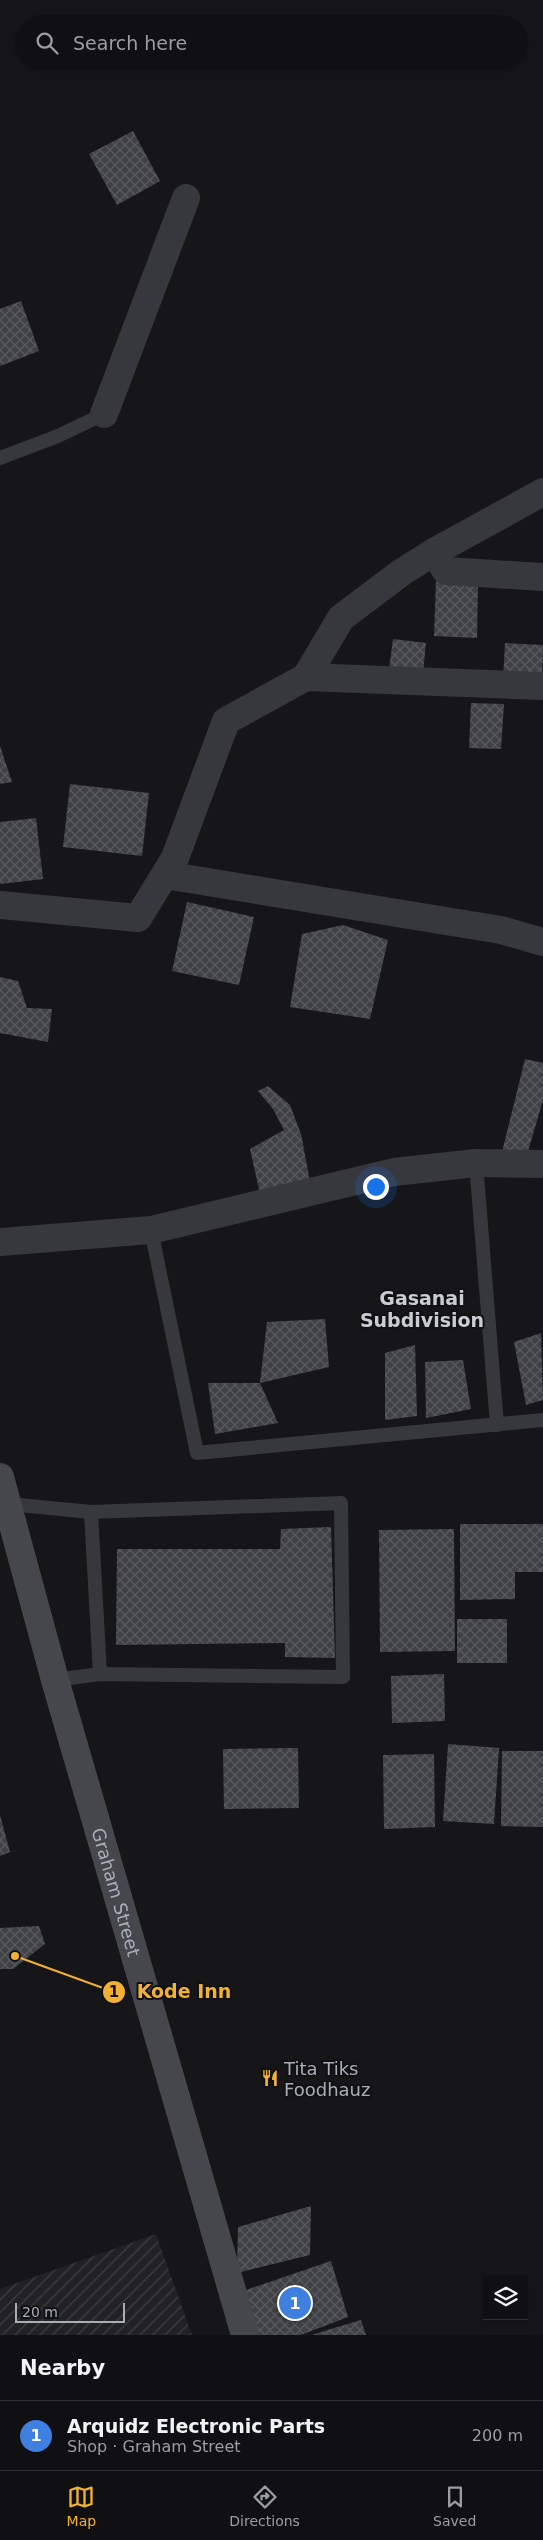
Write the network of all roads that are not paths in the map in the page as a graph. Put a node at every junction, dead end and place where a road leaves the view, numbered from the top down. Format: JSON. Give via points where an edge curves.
{"nodes":[{"id":1,"x":186,"y":198,"type":"dead end"},
{"id":2,"x":104,"y":414,"type":"joint"},
{"id":3,"x":0,"y":458,"type":"edge"},
{"id":4,"x":543,"y":492,"type":"edge"},
{"id":5,"x":434,"y":552,"type":"junction"},
{"id":6,"x":543,"y":577,"type":"edge"},
{"id":7,"x":306,"y":677,"type":"junction"},
{"id":8,"x":543,"y":686,"type":"edge"},
{"id":9,"x":165,"y":875,"type":"junction"},
{"id":10,"x":0,"y":905,"type":"edge"},
{"id":11,"x":543,"y":942,"type":"edge"},
{"id":12,"x":476,"y":1162,"type":"junction"},
{"id":13,"x":543,"y":1164,"type":"edge"},
{"id":14,"x":151,"y":1230,"type":"junction"},
{"id":15,"x":0,"y":1242,"type":"edge"},
{"id":16,"x":543,"y":1420,"type":"edge"},
{"id":17,"x":497,"y":1424,"type":"junction"},
{"id":18,"x":0,"y":1477,"type":"edge"},
{"id":19,"x":9,"y":1504,"type":"junction"},
{"id":20,"x":91,"y":1512,"type":"junction"},
{"id":21,"x":100,"y":1674,"type":"junction"},
{"id":22,"x":55,"y":1680,"type":"junction"},
{"id":23,"x":245,"y":2335,"type":"edge"}],
"edges":[{"from":1,"to":2,"type":"street"},
{"from":2,"to":3,"type":"lane"},
{"from":4,"to":5,"type":"street"},
{"from":5,"to":6,"type":"street","via":[[446,571]]},
{"from":5,"to":7,"type":"street","via":[[341,618]]},
{"from":7,"to":8,"type":"street"},
{"from":7,"to":9,"type":"street","via":[[226,721],[176,858]]},
{"from":9,"to":10,"type":"street","via":[[138,918]]},
{"from":9,"to":11,"type":"street","via":[[501,930]]},
{"from":12,"to":13,"type":"street"},
{"from":12,"to":14,"type":"street","via":[[394,1172]]},
{"from":12,"to":17,"type":"lane"},
{"from":14,"to":15,"type":"street"},
{"from":14,"to":17,"type":"lane","via":[[197,1453]]},
{"from":16,"to":17,"type":"lane"},
{"from":18,"to":19,"type":"main road","name":"Graham Street"},
{"from":19,"to":20,"type":"lane"},
{"from":19,"to":22,"type":"main road","name":"Graham Street"},
{"from":20,"to":21,"type":"lane"},
{"from":20,"to":21,"type":"lane","via":[[341,1502],[343,1677]]},
{"from":21,"to":22,"type":"lane"},
{"from":22,"to":23,"type":"main road","name":"Graham Street"}]}
